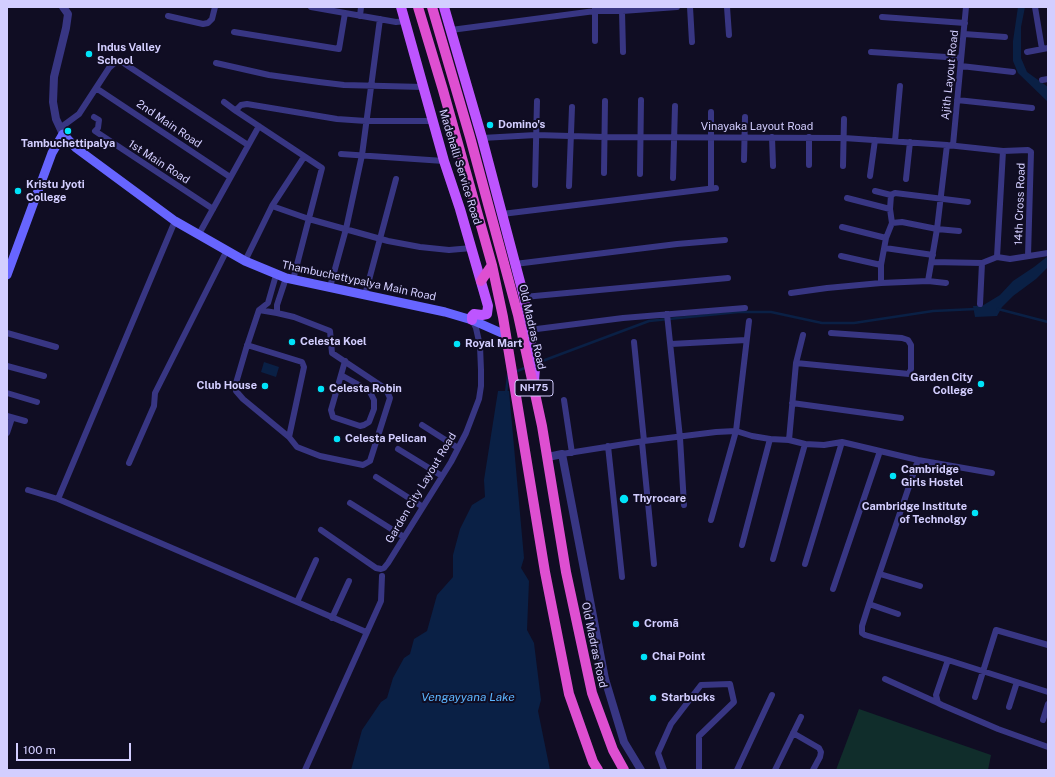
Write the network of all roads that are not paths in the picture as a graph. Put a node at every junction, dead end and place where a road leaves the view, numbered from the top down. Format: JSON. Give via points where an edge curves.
{"nodes":[{"id":1,"x":62,"y":7,"type":"edge"},
{"id":2,"x":215,"y":7,"type":"edge"},
{"id":3,"x":311,"y":7,"type":"edge"},
{"id":4,"x":361,"y":7,"type":"edge"},
{"id":5,"x":401,"y":7,"type":"edge"},
{"id":6,"x":418,"y":7,"type":"edge"},
{"id":7,"x":432,"y":7,"type":"edge"},
{"id":8,"x":444,"y":7,"type":"edge"},
{"id":9,"x":677,"y":7,"type":"edge"},
{"id":10,"x":690,"y":7,"type":"edge"},
{"id":11,"x":727,"y":7,"type":"edge"},
{"id":12,"x":966,"y":7,"type":"edge"},
{"id":13,"x":1035,"y":7,"type":"edge"},
{"id":14,"x":325,"y":8,"type":"edge"},
{"id":15,"x":642,"y":8,"type":"edge"},
{"id":16,"x":595,"y":9,"type":"edge"},
{"id":17,"x":622,"y":11,"type":"junction"},
{"id":18,"x":345,"y":13,"type":"junction"},
{"id":19,"x":168,"y":16,"type":"dead end"},
{"id":20,"x":360,"y":16,"type":"junction"},
{"id":21,"x":882,"y":17,"type":"dead end"},
{"id":22,"x":380,"y":19,"type":"junction"},
{"id":23,"x":406,"y":21,"type":"junction"},
{"id":24,"x":965,"y":23,"type":"junction"},
{"id":25,"x":451,"y":30,"type":"junction"},
{"id":26,"x":234,"y":32,"type":"dead end"},
{"id":27,"x":964,"y":34,"type":"junction"},
{"id":28,"x":729,"y":35,"type":"dead end"},
{"id":29,"x":1005,"y":37,"type":"dead end"},
{"id":30,"x":595,"y":41,"type":"dead end"},
{"id":31,"x":692,"y":42,"type":"dead end"},
{"id":32,"x":1045,"y":48,"type":"edge"},
{"id":33,"x":623,"y":52,"type":"dead end"},
{"id":34,"x":871,"y":52,"type":"dead end"},
{"id":35,"x":1027,"y":52,"type":"dead end"},
{"id":36,"x":961,"y":58,"type":"junction"},
{"id":37,"x":216,"y":63,"type":"dead end"},
{"id":38,"x":960,"y":66,"type":"junction"},
{"id":39,"x":1013,"y":72,"type":"dead end"},
{"id":40,"x":371,"y":86,"type":"junction"},
{"id":41,"x":900,"y":86,"type":"dead end"},
{"id":42,"x":423,"y":87,"type":"junction"},
{"id":43,"x":96,"y":88,"type":"junction"},
{"id":44,"x":641,"y":100,"type":"dead end"},
{"id":45,"x":957,"y":100,"type":"junction"},
{"id":46,"x":537,"y":101,"type":"dead end"},
{"id":47,"x":605,"y":101,"type":"dead end"},
{"id":48,"x":224,"y":102,"type":"dead end"},
{"id":49,"x":572,"y":106,"type":"dead end"},
{"id":50,"x":675,"y":106,"type":"dead end"},
{"id":51,"x":1032,"y":108,"type":"dead end"},
{"id":52,"x":236,"y":111,"type":"junction"},
{"id":53,"x":711,"y":112,"type":"dead end"},
{"id":54,"x":94,"y":117,"type":"dead end"},
{"id":55,"x":745,"y":117,"type":"dead end"},
{"id":56,"x":844,"y":119,"type":"dead end"},
{"id":57,"x":366,"y":121,"type":"junction"},
{"id":58,"x":433,"y":121,"type":"junction"},
{"id":59,"x":259,"y":126,"type":"junction"},
{"id":60,"x":62,"y":131,"type":"junction"},
{"id":61,"x":536,"y":135,"type":"junction"},
{"id":62,"x":570,"y":136,"type":"junction"},
{"id":63,"x":604,"y":137,"type":"junction"},
{"id":64,"x":640,"y":137,"type":"junction"},
{"id":65,"x":674,"y":137,"type":"junction"},
{"id":66,"x":710,"y":137,"type":"junction"},
{"id":67,"x":744,"y":137,"type":"junction"},
{"id":68,"x":772,"y":137,"type":"junction"},
{"id":69,"x":808,"y":137,"type":"junction"},
{"id":70,"x":482,"y":138,"type":"junction"},
{"id":71,"x":844,"y":138,"type":"junction"},
{"id":72,"x":875,"y":140,"type":"junction"},
{"id":73,"x":895,"y":141,"type":"junction"},
{"id":74,"x":910,"y":142,"type":"junction"},
{"id":75,"x":248,"y":145,"type":"junction"},
{"id":76,"x":950,"y":145,"type":"junction"},
{"id":77,"x":1003,"y":151,"type":"junction"},
{"id":78,"x":1031,"y":152,"type":"joint"},
{"id":79,"x":341,"y":154,"type":"dead end"},
{"id":80,"x":362,"y":155,"type":"junction"},
{"id":81,"x":304,"y":157,"type":"junction"},
{"id":82,"x":744,"y":160,"type":"dead end"},
{"id":83,"x":444,"y":161,"type":"junction"},
{"id":84,"x":809,"y":165,"type":"dead end"},
{"id":85,"x":772,"y":166,"type":"dead end"},
{"id":86,"x":843,"y":166,"type":"dead end"},
{"id":87,"x":604,"y":173,"type":"dead end"},
{"id":88,"x":640,"y":174,"type":"dead end"},
{"id":89,"x":870,"y":176,"type":"dead end"},
{"id":90,"x":230,"y":177,"type":"junction"},
{"id":91,"x":673,"y":178,"type":"dead end"},
{"id":92,"x":396,"y":179,"type":"dead end"},
{"id":93,"x":906,"y":179,"type":"dead end"},
{"id":94,"x":535,"y":185,"type":"dead end"},
{"id":95,"x":569,"y":186,"type":"dead end"},
{"id":96,"x":875,"y":191,"type":"dead end"},
{"id":97,"x":891,"y":195,"type":"junction"},
{"id":98,"x":847,"y":198,"type":"dead end"},
{"id":99,"x":941,"y":199,"type":"junction"},
{"id":100,"x":968,"y":202,"type":"dead end"},
{"id":101,"x":272,"y":206,"type":"junction"},
{"id":102,"x":213,"y":209,"type":"junction"},
{"id":103,"x":890,"y":209,"type":"junction"},
{"id":104,"x":502,"y":214,"type":"junction"},
{"id":105,"x":309,"y":219,"type":"junction"},
{"id":106,"x":175,"y":221,"type":"junction"},
{"id":107,"x":892,"y":223,"type":"junction"},
{"id":108,"x":842,"y":226,"type":"dead end"},
{"id":109,"x":346,"y":229,"type":"junction"},
{"id":110,"x":938,"y":229,"type":"junction"},
{"id":111,"x":959,"y":231,"type":"dead end"},
{"id":112,"x":199,"y":234,"type":"junction"},
{"id":113,"x":381,"y":238,"type":"junction"},
{"id":114,"x":886,"y":238,"type":"junction"},
{"id":115,"x":725,"y":240,"type":"dead end"},
{"id":116,"x":472,"y":248,"type":"junction"},
{"id":117,"x":885,"y":248,"type":"junction"},
{"id":118,"x":227,"y":250,"type":"junction"},
{"id":119,"x":1047,"y":253,"type":"edge"},
{"id":120,"x":933,"y":255,"type":"junction"},
{"id":121,"x":841,"y":256,"type":"dead end"},
{"id":122,"x":1028,"y":256,"type":"junction"},
{"id":123,"x":997,"y":257,"type":"junction"},
{"id":124,"x":245,"y":261,"type":"junction"},
{"id":125,"x":932,"y":262,"type":"junction"},
{"id":126,"x":982,"y":263,"type":"junction"},
{"id":127,"x":515,"y":264,"type":"junction"},
{"id":128,"x":492,"y":265,"type":"junction"},
{"id":129,"x":881,"y":265,"type":"junction"},
{"id":130,"x":7,"y":275,"type":"edge"},
{"id":131,"x":276,"y":275,"type":"junction"},
{"id":132,"x":728,"y":278,"type":"dead end"},
{"id":133,"x":289,"y":279,"type":"junction"},
{"id":134,"x":481,"y":281,"type":"junction"},
{"id":135,"x":928,"y":281,"type":"junction"},
{"id":136,"x":946,"y":282,"type":"dead end"},
{"id":137,"x":881,"y":283,"type":"junction"},
{"id":138,"x":330,"y":287,"type":"junction"},
{"id":139,"x":791,"y":293,"type":"dead end"},
{"id":140,"x":365,"y":295,"type":"junction"},
{"id":141,"x":524,"y":297,"type":"junction"},
{"id":142,"x":980,"y":304,"type":"dead end"},
{"id":143,"x":745,"y":308,"type":"dead end"},
{"id":144,"x":259,"y":310,"type":"junction"},
{"id":145,"x":277,"y":313,"type":"junction"},
{"id":146,"x":667,"y":315,"type":"junction"},
{"id":147,"x":472,"y":320,"type":"junction"},
{"id":148,"x":749,"y":321,"type":"dead end"},
{"id":149,"x":529,"y":330,"type":"junction"},
{"id":150,"x":7,"y":332,"type":"edge"},
{"id":151,"x":831,"y":333,"type":"dead end"},
{"id":152,"x":506,"y":335,"type":"junction"},
{"id":153,"x":802,"y":335,"type":"dead end"},
{"id":154,"x":746,"y":340,"type":"junction"},
{"id":155,"x":634,"y":342,"type":"dead end"},
{"id":156,"x":671,"y":344,"type":"junction"},
{"id":157,"x":247,"y":345,"type":"junction"},
{"id":158,"x":56,"y":347,"type":"dead end"},
{"id":159,"x":344,"y":361,"type":"junction"},
{"id":160,"x":796,"y":363,"type":"junction"},
{"id":161,"x":7,"y":366,"type":"edge"},
{"id":162,"x":341,"y":375,"type":"junction"},
{"id":163,"x":44,"y":376,"type":"dead end"},
{"id":164,"x":533,"y":386,"type":"junction"},
{"id":165,"x":7,"y":393,"type":"edge"},
{"id":166,"x":564,"y":400,"type":"dead end"},
{"id":167,"x":37,"y":402,"type":"dead end"},
{"id":168,"x":792,"y":403,"type":"junction"},
{"id":169,"x":371,"y":416,"type":"junction"},
{"id":170,"x":10,"y":417,"type":"edge"},
{"id":171,"x":902,"y":418,"type":"dead end"},
{"id":172,"x":384,"y":419,"type":"junction"},
{"id":173,"x":25,"y":421,"type":"dead end"},
{"id":174,"x":422,"y":425,"type":"dead end"},
{"id":175,"x":736,"y":431,"type":"junction"},
{"id":176,"x":7,"y":433,"type":"edge"},
{"id":177,"x":289,"y":436,"type":"junction"},
{"id":178,"x":680,"y":438,"type":"junction"},
{"id":179,"x":770,"y":439,"type":"junction"},
{"id":180,"x":789,"y":440,"type":"junction"},
{"id":181,"x":643,"y":441,"type":"junction"},
{"id":182,"x":842,"y":442,"type":"junction"},
{"id":183,"x":805,"y":444,"type":"junction"},
{"id":184,"x":608,"y":446,"type":"junction"},
{"id":185,"x":458,"y":448,"type":"junction"},
{"id":186,"x":398,"y":449,"type":"dead end"},
{"id":187,"x":880,"y":451,"type":"junction"},
{"id":188,"x":572,"y":453,"type":"junction"},
{"id":189,"x":562,"y":454,"type":"junction"},
{"id":190,"x":548,"y":457,"type":"junction"},
{"id":191,"x":918,"y":460,"type":"junction"},
{"id":192,"x":129,"y":463,"type":"dead end"},
{"id":193,"x":992,"y":473,"type":"dead end"},
{"id":194,"x":442,"y":476,"type":"junction"},
{"id":195,"x":376,"y":477,"type":"dead end"},
{"id":196,"x":28,"y":490,"type":"dead end"},
{"id":197,"x":58,"y":499,"type":"junction"},
{"id":198,"x":350,"y":503,"type":"dead end"},
{"id":199,"x":684,"y":506,"type":"dead end"},
{"id":200,"x":423,"y":507,"type":"junction"},
{"id":201,"x":711,"y":520,"type":"dead end"},
{"id":202,"x":321,"y":530,"type":"dead end"},
{"id":203,"x":404,"y":537,"type":"junction"},
{"id":204,"x":742,"y":546,"type":"dead end"},
{"id":205,"x":773,"y":559,"type":"dead end"},
{"id":206,"x":316,"y":560,"type":"dead end"},
{"id":207,"x":654,"y":564,"type":"dead end"},
{"id":208,"x":805,"y":564,"type":"dead end"},
{"id":209,"x":880,"y":574,"type":"junction"},
{"id":210,"x":382,"y":576,"type":"dead end"},
{"id":211,"x":622,"y":577,"type":"dead end"},
{"id":212,"x":348,"y":581,"type":"dead end"},
{"id":213,"x":920,"y":586,"type":"dead end"},
{"id":214,"x":833,"y":589,"type":"dead end"},
{"id":215,"x":297,"y":602,"type":"junction"},
{"id":216,"x":869,"y":604,"type":"junction"},
{"id":217,"x":898,"y":614,"type":"dead end"},
{"id":218,"x":332,"y":618,"type":"junction"},
{"id":219,"x":366,"y":632,"type":"junction"},
{"id":220,"x":1048,"y":645,"type":"edge"},
{"id":221,"x":948,"y":660,"type":"junction"},
{"id":222,"x":983,"y":672,"type":"junction"},
{"id":223,"x":886,"y":679,"type":"dead end"},
{"id":224,"x":1017,"y":682,"type":"junction"},
{"id":225,"x":1048,"y":692,"type":"edge"},
{"id":226,"x":772,"y":695,"type":"dead end"},
{"id":227,"x":976,"y":697,"type":"dead end"},
{"id":228,"x":938,"y":703,"type":"junction"},
{"id":229,"x":1048,"y":704,"type":"edge"},
{"id":230,"x":1009,"y":708,"type":"dead end"},
{"id":231,"x":801,"y":716,"type":"dead end"},
{"id":232,"x":1043,"y":720,"type":"dead end"},
{"id":233,"x":793,"y":733,"type":"junction"},
{"id":234,"x":1048,"y":747,"type":"edge"},
{"id":235,"x":305,"y":770,"type":"edge"},
{"id":236,"x":598,"y":770,"type":"edge"},
{"id":237,"x":624,"y":770,"type":"edge"},
{"id":238,"x":641,"y":770,"type":"edge"},
{"id":239,"x":664,"y":770,"type":"edge"},
{"id":240,"x":699,"y":770,"type":"edge"},
{"id":241,"x":738,"y":770,"type":"edge"},
{"id":242,"x":775,"y":770,"type":"edge"},
{"id":243,"x":813,"y":770,"type":"edge"}],
"edges":[{"from":1,"to":60,"type":"street","via":[[68,14],[54,77],[56,119]]},
{"from":2,"to":19,"type":"street","via":[[212,19],[203,24]]},
{"from":3,"to":14,"type":"street"},
{"from":4,"to":20,"type":"street"},
{"from":5,"to":23,"type":"main road","name":"Madehalli Service Road"},
{"from":6,"to":128,"type":"highway","number":"NH75"},
{"from":7,"to":164,"type":"highway","name":"Old Madras Road","number":"NH75","via":[[506,269]]},
{"from":8,"to":25,"type":"main road"},
{"from":9,"to":15,"type":"street"},
{"from":10,"to":31,"type":"street"},
{"from":11,"to":28,"type":"street"},
{"from":12,"to":24,"type":"street","name":"Ajith Layout Road"},
{"from":13,"to":32,"type":"street"},
{"from":14,"to":18,"type":"street"},
{"from":15,"to":17,"type":"street"},
{"from":16,"to":17,"type":"street"},
{"from":16,"to":25,"type":"street"},
{"from":16,"to":30,"type":"street"},
{"from":17,"to":33,"type":"street"},
{"from":18,"to":20,"type":"street"},
{"from":18,"to":26,"type":"street","via":[[339,49]]},
{"from":20,"to":22,"type":"street"},
{"from":21,"to":24,"type":"street"},
{"from":22,"to":23,"type":"street"},
{"from":22,"to":40,"type":"street"},
{"from":23,"to":42,"type":"main road","name":"Madehalli Service Road"},
{"from":24,"to":27,"type":"street","name":"Ajith Layout Road"},
{"from":25,"to":70,"type":"main road"},
{"from":27,"to":29,"type":"street"},
{"from":27,"to":36,"type":"street","name":"Ajith Layout Road"},
{"from":32,"to":35,"type":"street"},
{"from":34,"to":36,"type":"street"},
{"from":36,"to":38,"type":"street","name":"Ajith Layout Road"},
{"from":37,"to":40,"type":"street","via":[[269,75]]},
{"from":38,"to":39,"type":"street"},
{"from":38,"to":45,"type":"street","name":"Ajith Layout Road"},
{"from":40,"to":42,"type":"street"},
{"from":40,"to":57,"type":"street"},
{"from":41,"to":73,"type":"street"},
{"from":42,"to":58,"type":"main road","name":"Madehalli Service Road"},
{"from":43,"to":60,"type":"street","via":[[79,114]]},
{"from":43,"to":75,"type":"street","via":[[109,68],[118,60]]},
{"from":43,"to":90,"type":"street","name":"2nd Main Road"},
{"from":44,"to":64,"type":"street"},
{"from":45,"to":51,"type":"street"},
{"from":45,"to":76,"type":"street","name":"Ajith Layout Road"},
{"from":46,"to":61,"type":"street"},
{"from":47,"to":63,"type":"street"},
{"from":48,"to":52,"type":"street"},
{"from":49,"to":62,"type":"street"},
{"from":50,"to":65,"type":"street"},
{"from":52,"to":57,"type":"street","via":[[241,105],[247,104],[337,120]]},
{"from":52,"to":59,"type":"street"},
{"from":53,"to":66,"type":"street"},
{"from":54,"to":102,"type":"street","name":"1st Main Road","via":[[99,120],[95,131]]},
{"from":55,"to":67,"type":"street"},
{"from":56,"to":71,"type":"street"},
{"from":57,"to":58,"type":"street"},
{"from":57,"to":80,"type":"street"},
{"from":58,"to":83,"type":"main road","name":"Madehalli Service Road"},
{"from":59,"to":75,"type":"street"},
{"from":59,"to":81,"type":"street"},
{"from":60,"to":106,"type":"main road","name":"Thambuchettypalya Main Road","via":[[76,148]]},
{"from":60,"to":130,"type":"main road"},
{"from":61,"to":62,"type":"street","name":"Vinayaka Layout Road"},
{"from":61,"to":70,"type":"street","name":"Vinayaka Layout Road"},
{"from":61,"to":94,"type":"street"},
{"from":62,"to":63,"type":"street","name":"Vinayaka Layout Road"},
{"from":62,"to":95,"type":"street"},
{"from":63,"to":64,"type":"street","name":"Vinayaka Layout Road"},
{"from":63,"to":87,"type":"street"},
{"from":64,"to":65,"type":"street","name":"Vinayaka Layout Road"},
{"from":64,"to":88,"type":"street"},
{"from":65,"to":66,"type":"street","name":"Vinayaka Layout Road"},
{"from":65,"to":91,"type":"street"},
{"from":66,"to":67,"type":"street","name":"Vinayaka Layout Road"},
{"from":66,"to":104,"type":"street","via":[[714,188]]},
{"from":67,"to":68,"type":"street","name":"Vinayaka Layout Road"},
{"from":67,"to":82,"type":"street"},
{"from":68,"to":69,"type":"street","name":"Vinayaka Layout Road"},
{"from":68,"to":85,"type":"street"},
{"from":69,"to":71,"type":"street","name":"Vinayaka Layout Road"},
{"from":69,"to":84,"type":"street"},
{"from":70,"to":104,"type":"main road"},
{"from":71,"to":72,"type":"street","name":"Vinayaka Layout Road"},
{"from":71,"to":86,"type":"street"},
{"from":72,"to":73,"type":"street","name":"Vinayaka Layout Road"},
{"from":72,"to":89,"type":"street"},
{"from":73,"to":74,"type":"street","name":"Vinayaka Layout Road"},
{"from":74,"to":76,"type":"street","name":"Vinayaka Layout Road"},
{"from":74,"to":93,"type":"street"},
{"from":75,"to":90,"type":"street"},
{"from":76,"to":77,"type":"street","name":"Vinayaka Layout Road"},
{"from":76,"to":99,"type":"street","name":"Ajith Layout Road"},
{"from":77,"to":78,"type":"street","name":"Vinayaka Layout Road"},
{"from":77,"to":123,"type":"street"},
{"from":78,"to":122,"type":"street","name":"14th Cross Road"},
{"from":79,"to":80,"type":"street"},
{"from":80,"to":83,"type":"street"},
{"from":80,"to":109,"type":"street"},
{"from":81,"to":101,"type":"street"},
{"from":81,"to":105,"type":"street","via":[[322,168]]},
{"from":83,"to":116,"type":"main road","name":"Madehalli Service Road"},
{"from":90,"to":102,"type":"street"},
{"from":92,"to":113,"type":"street"},
{"from":96,"to":97,"type":"street"},
{"from":97,"to":99,"type":"street","via":[[894,193]]},
{"from":97,"to":103,"type":"street"},
{"from":98,"to":103,"type":"street"},
{"from":99,"to":100,"type":"street"},
{"from":99,"to":110,"type":"street","name":"Ajith Layout Road"},
{"from":101,"to":105,"type":"street"},
{"from":101,"to":124,"type":"street"},
{"from":102,"to":112,"type":"street"},
{"from":103,"to":107,"type":"street"},
{"from":104,"to":127,"type":"main road"},
{"from":105,"to":109,"type":"street"},
{"from":105,"to":133,"type":"street"},
{"from":106,"to":112,"type":"main road","name":"Thambuchettypalya Main Road"},
{"from":106,"to":197,"type":"street"},
{"from":107,"to":110,"type":"street","via":[[902,222]]},
{"from":107,"to":114,"type":"street"},
{"from":108,"to":114,"type":"street"},
{"from":109,"to":113,"type":"street"},
{"from":109,"to":138,"type":"street"},
{"from":110,"to":111,"type":"street"},
{"from":110,"to":120,"type":"street","name":"Ajith Layout Road"},
{"from":112,"to":118,"type":"main road","name":"Thambuchettypalya Main Road"},
{"from":113,"to":116,"type":"street","via":[[427,248]]},
{"from":113,"to":140,"type":"street"},
{"from":114,"to":117,"type":"street"},
{"from":115,"to":127,"type":"street"},
{"from":116,"to":134,"type":"main road","name":"Madehalli Service Road"},
{"from":117,"to":120,"type":"street"},
{"from":117,"to":129,"type":"street"},
{"from":118,"to":124,"type":"main road","name":"Thambuchettypalya Main Road"},
{"from":118,"to":192,"type":"street","via":[[155,393],[154,406]]},
{"from":119,"to":122,"type":"street"},
{"from":120,"to":125,"type":"street","name":"Ajith Layout Road"},
{"from":121,"to":129,"type":"street"},
{"from":122,"to":123,"type":"street","via":[[1010,259]]},
{"from":123,"to":126,"type":"street"},
{"from":124,"to":131,"type":"main road","name":"Thambuchettypalya Main Road"},
{"from":125,"to":126,"type":"street"},
{"from":125,"to":135,"type":"street","name":"Ajith Layout Road"},
{"from":126,"to":142,"type":"street"},
{"from":127,"to":141,"type":"main road"},
{"from":128,"to":134,"type":"highway"},
{"from":128,"to":152,"type":"highway","number":"NH75"},
{"from":129,"to":137,"type":"street"},
{"from":131,"to":133,"type":"main road","name":"Thambuchettypalya Main Road"},
{"from":131,"to":144,"type":"street","via":[[268,303]]},
{"from":132,"to":141,"type":"street"},
{"from":133,"to":138,"type":"main road","name":"Thambuchettypalya Main Road"},
{"from":133,"to":145,"type":"street"},
{"from":134,"to":147,"type":"main road","name":"Madehalli Service Road","via":[[489,310],[487,314],[474,314]]},
{"from":135,"to":136,"type":"street"},
{"from":135,"to":137,"type":"street"},
{"from":137,"to":139,"type":"street"},
{"from":138,"to":140,"type":"main road","name":"Thambuchettypalya Main Road"},
{"from":140,"to":147,"type":"main road","name":"Thambuchettypalya Main Road"},
{"from":141,"to":149,"type":"main road"},
{"from":143,"to":146,"type":"street"},
{"from":144,"to":145,"type":"street"},
{"from":144,"to":157,"type":"street"},
{"from":145,"to":159,"type":"street","via":[[294,316],[330,331],[332,353]]},
{"from":146,"to":149,"type":"street"},
{"from":146,"to":156,"type":"street"},
{"from":147,"to":152,"type":"main road","name":"Thambuchettypalya Main Road"},
{"from":147,"to":185,"type":"street","name":"Garden City Layout Road","via":[[480,346],[481,386],[479,399]]},
{"from":148,"to":154,"type":"street"},
{"from":149,"to":164,"type":"main road","via":[[535,368]]},
{"from":150,"to":158,"type":"street"},
{"from":151,"to":160,"type":"street","via":[[908,340],[911,345],[910,374]]},
{"from":152,"to":236,"type":"highway","number":"NH75","via":[[545,572],[569,694]]},
{"from":153,"to":160,"type":"street"},
{"from":154,"to":156,"type":"street"},
{"from":154,"to":175,"type":"street"},
{"from":155,"to":181,"type":"street"},
{"from":156,"to":178,"type":"street"},
{"from":157,"to":177,"type":"street","via":[[236,390],[242,399]]},
{"from":157,"to":177,"type":"street","via":[[302,362],[304,367]]},
{"from":159,"to":162,"type":"street"},
{"from":159,"to":172,"type":"street","via":[[386,389],[390,398]]},
{"from":160,"to":168,"type":"street"},
{"from":161,"to":163,"type":"street"},
{"from":162,"to":169,"type":"street","via":[[370,392],[374,400]]},
{"from":162,"to":169,"type":"street","via":[[331,410],[333,417],[360,426],[369,422]]},
{"from":164,"to":190,"type":"highway","name":"Old Madras Road","number":"NH75"},
{"from":165,"to":167,"type":"street"},
{"from":166,"to":188,"type":"street"},
{"from":168,"to":171,"type":"street"},
{"from":168,"to":180,"type":"street"},
{"from":169,"to":172,"type":"street"},
{"from":170,"to":173,"type":"street"},
{"from":170,"to":176,"type":"street"},
{"from":172,"to":177,"type":"street","via":[[370,461],[363,465],[320,456],[297,447]]},
{"from":174,"to":185,"type":"street"},
{"from":175,"to":178,"type":"street"},
{"from":175,"to":179,"type":"street"},
{"from":175,"to":201,"type":"street"},
{"from":178,"to":181,"type":"street"},
{"from":178,"to":199,"type":"street"},
{"from":179,"to":180,"type":"street"},
{"from":179,"to":204,"type":"street"},
{"from":180,"to":183,"type":"street"},
{"from":181,"to":184,"type":"street"},
{"from":181,"to":207,"type":"street"},
{"from":182,"to":183,"type":"street","via":[[824,445]]},
{"from":182,"to":187,"type":"street"},
{"from":182,"to":208,"type":"street"},
{"from":183,"to":205,"type":"street"},
{"from":184,"to":188,"type":"street"},
{"from":184,"to":211,"type":"street"},
{"from":185,"to":194,"type":"street","name":"Garden City Layout Road"},
{"from":186,"to":194,"type":"street"},
{"from":187,"to":191,"type":"street"},
{"from":187,"to":214,"type":"street"},
{"from":188,"to":189,"type":"street"},
{"from":189,"to":190,"type":"street"},
{"from":189,"to":238,"type":"street","via":[[605,679],[624,742]]},
{"from":190,"to":237,"type":"highway","name":"Old Madras Road","number":"NH75","via":[[566,572],[592,693],[613,750]]},
{"from":191,"to":193,"type":"street"},
{"from":191,"to":209,"type":"street"},
{"from":194,"to":200,"type":"street","name":"Garden City Layout Road"},
{"from":195,"to":200,"type":"street"},
{"from":196,"to":197,"type":"street"},
{"from":197,"to":215,"type":"street"},
{"from":198,"to":203,"type":"street"},
{"from":200,"to":203,"type":"street","name":"Garden City Layout Road"},
{"from":202,"to":203,"type":"street","name":"Garden City Layout Road","via":[[381,569]]},
{"from":206,"to":215,"type":"street"},
{"from":209,"to":213,"type":"street"},
{"from":209,"to":216,"type":"street"},
{"from":210,"to":219,"type":"street","via":[[381,601]]},
{"from":212,"to":218,"type":"street"},
{"from":215,"to":218,"type":"street"},
{"from":216,"to":217,"type":"street"},
{"from":216,"to":221,"type":"street","via":[[861,630],[865,635]]},
{"from":218,"to":219,"type":"street"},
{"from":219,"to":235,"type":"street"},
{"from":220,"to":222,"type":"street","via":[[996,630]]},
{"from":221,"to":222,"type":"street"},
{"from":221,"to":228,"type":"street","via":[[936,695]]},
{"from":222,"to":224,"type":"street"},
{"from":222,"to":227,"type":"street"},
{"from":223,"to":228,"type":"street"},
{"from":224,"to":225,"type":"street"},
{"from":224,"to":230,"type":"street"},
{"from":226,"to":241,"type":"street"},
{"from":228,"to":234,"type":"street"},
{"from":229,"to":232,"type":"street"},
{"from":231,"to":233,"type":"street"},
{"from":233,"to":242,"type":"street"},
{"from":233,"to":243,"type":"street","via":[[819,748],[820,757]]},
{"from":239,"to":240,"type":"street","via":[[658,753],[671,724],[701,685],[730,684],[734,702],[699,736]]}]}
